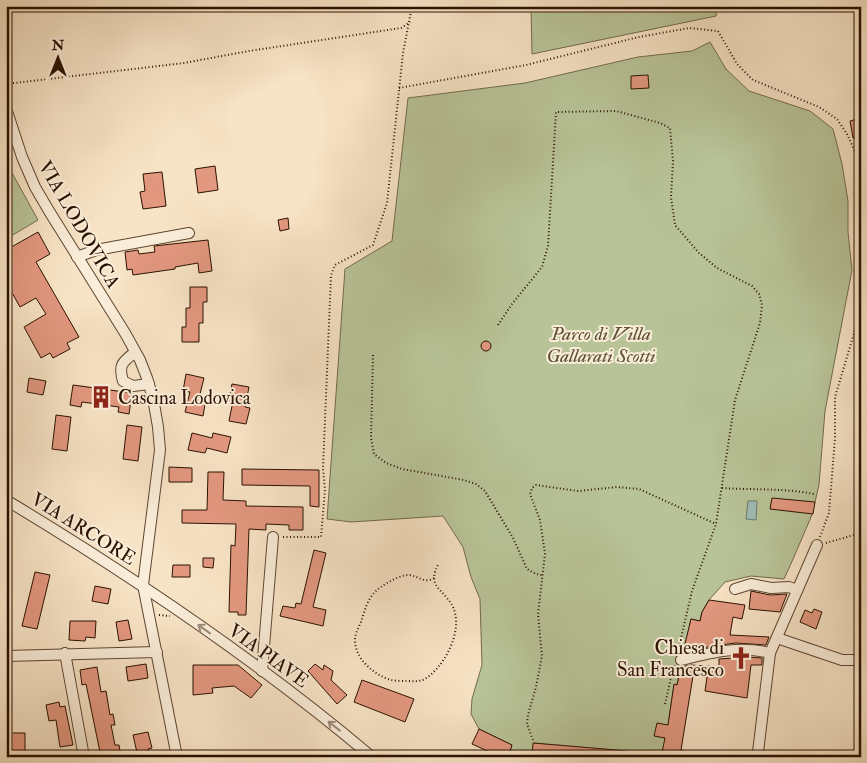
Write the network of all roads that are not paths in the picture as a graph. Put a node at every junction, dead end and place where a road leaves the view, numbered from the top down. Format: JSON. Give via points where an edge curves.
{"nodes":[{"id":1,"x":6,"y":108,"type":"edge"},
{"id":2,"x":189,"y":233,"type":"dead end"},
{"id":3,"x":77,"y":257,"type":"junction"},
{"id":4,"x":135,"y":352,"type":"junction"},
{"id":5,"x":149,"y":384,"type":"junction"},
{"id":6,"x":6,"y":500,"type":"edge"},
{"id":7,"x":273,"y":537,"type":"road end"},
{"id":8,"x":817,"y":545,"type":"road end"},
{"id":9,"x":143,"y":585,"type":"junction"},
{"id":10,"x":735,"y":589,"type":"dead end"},
{"id":11,"x":797,"y":590,"type":"junction"},
{"id":12,"x":777,"y":638,"type":"junction"},
{"id":13,"x":157,"y":652,"type":"junction"},
{"id":14,"x":64,"y":653,"type":"junction"},
{"id":15,"x":770,"y":654,"type":"junction"},
{"id":16,"x":6,"y":656,"type":"edge"},
{"id":17,"x":681,"y":660,"type":"dead end"},
{"id":18,"x":861,"y":660,"type":"edge"},
{"id":19,"x":262,"y":671,"type":"junction"},
{"id":20,"x":84,"y":757,"type":"edge"},
{"id":21,"x":177,"y":757,"type":"edge"},
{"id":22,"x":372,"y":757,"type":"edge"},
{"id":23,"x":756,"y":757,"type":"edge"}],
"edges":[{"from":1,"to":3,"type":"street","name":"VIA LODOVICA","via":[[35,187]]},
{"from":2,"to":3,"type":"street","via":[[96,250]]},
{"from":3,"to":4,"type":"street","name":"VIA LODOVICA"},
{"from":4,"to":5,"type":"street","name":"VIA LODOVICA"},
{"from":4,"to":5,"type":"street","via":[[122,362],[120,372],[124,381],[133,386]]},
{"from":5,"to":9,"type":"street","name":"VIA LODOVICA","via":[[160,450]]},
{"from":6,"to":9,"type":"street","name":"VIA ARCORE"},
{"from":7,"to":19,"type":"street"},
{"from":8,"to":11,"type":"street"},
{"from":9,"to":13,"type":"street","name":"VIA LODOVICA"},
{"from":19,"to":9,"type":"street","name":"VIA PIAVE","one_way":true},
{"from":10,"to":11,"type":"street","via":[[751,584]]},
{"from":11,"to":12,"type":"street"},
{"from":12,"to":15,"type":"street"},
{"from":12,"to":18,"type":"street","via":[[842,660]]},
{"from":13,"to":14,"type":"street"},
{"from":13,"to":21,"type":"street","name":"VIA LODOVICA"},
{"from":14,"to":16,"type":"street"},
{"from":14,"to":20,"type":"street"},
{"from":15,"to":17,"type":"street","via":[[717,651]]},
{"from":15,"to":23,"type":"street"},
{"from":22,"to":19,"type":"street","name":"VIA PIAVE","one_way":true}]}
